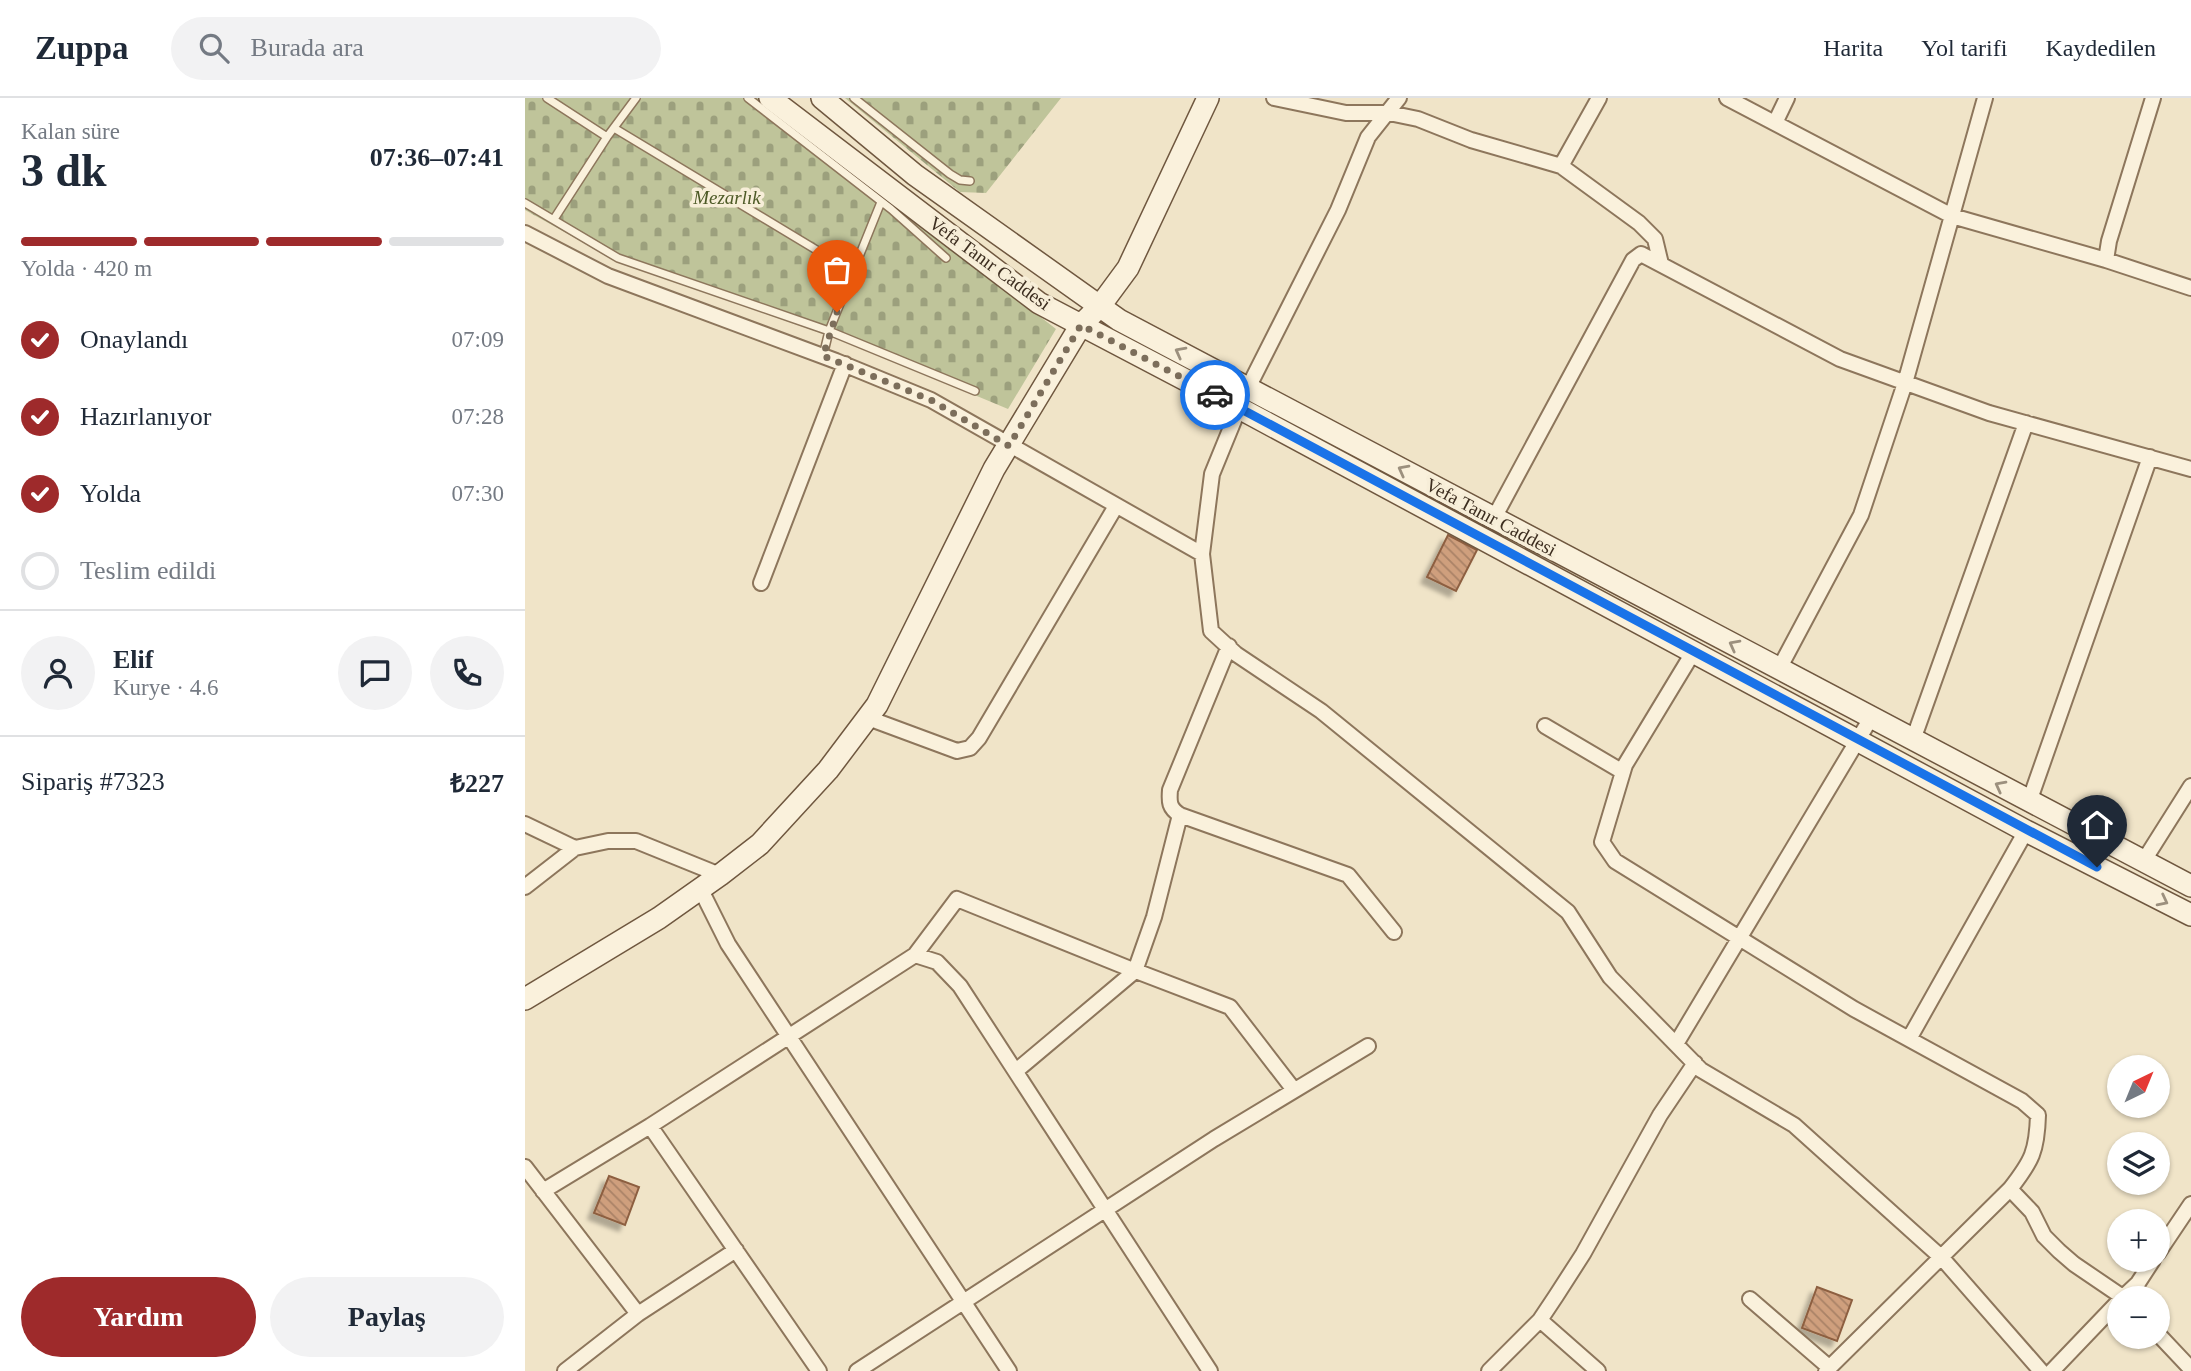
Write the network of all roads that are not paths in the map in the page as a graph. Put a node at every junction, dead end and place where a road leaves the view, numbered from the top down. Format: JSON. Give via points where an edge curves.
{"nodes":[{"id":1,"x":547,"y":98,"type":"edge"},
{"id":2,"x":636,"y":98,"type":"edge"},
{"id":3,"x":748,"y":98,"type":"edge"},
{"id":4,"x":770,"y":98,"type":"edge"},
{"id":5,"x":822,"y":98,"type":"edge"},
{"id":6,"x":854,"y":98,"type":"edge"},
{"id":7,"x":1207,"y":98,"type":"edge"},
{"id":8,"x":1274,"y":98,"type":"edge"},
{"id":9,"x":1399,"y":98,"type":"edge"},
{"id":10,"x":1599,"y":98,"type":"edge"},
{"id":11,"x":1727,"y":98,"type":"edge"},
{"id":12,"x":1787,"y":98,"type":"edge"},
{"id":13,"x":1985,"y":98,"type":"edge"},
{"id":14,"x":2153,"y":98,"type":"edge"},
{"id":15,"x":1389,"y":113,"type":"junction"},
{"id":16,"x":1776,"y":123,"type":"junction"},
{"id":17,"x":614,"y":128,"type":"junction"},
{"id":18,"x":607,"y":137,"type":"junction"},
{"id":19,"x":1562,"y":166,"type":"junction"},
{"id":20,"x":970,"y":181,"type":"dead end"},
{"id":21,"x":881,"y":202,"type":"junction"},
{"id":22,"x":525,"y":203,"type":"edge"},
{"id":23,"x":1952,"y":216,"type":"junction"},
{"id":24,"x":554,"y":219,"type":"junction"},
{"id":25,"x":525,"y":233,"type":"edge"},
{"id":26,"x":946,"y":258,"type":"dead end"},
{"id":27,"x":2106,"y":260,"type":"junction"},
{"id":28,"x":1661,"y":264,"type":"junction"},
{"id":29,"x":853,"y":272,"type":"junction"},
{"id":30,"x":2191,"y":288,"type":"edge"},
{"id":31,"x":1100,"y":306,"type":"junction"},
{"id":32,"x":1081,"y":325,"type":"junction"},
{"id":33,"x":829,"y":331,"type":"junction"},
{"id":34,"x":823,"y":356,"type":"junction"},
{"id":35,"x":845,"y":364,"type":"junction"},
{"id":36,"x":1905,"y":383,"type":"junction"},
{"id":37,"x":975,"y":391,"type":"dead end"},
{"id":38,"x":1244,"y":398,"type":"junction"},
{"id":39,"x":2026,"y":423,"type":"junction"},
{"id":40,"x":1009,"y":446,"type":"junction"},
{"id":41,"x":2150,"y":457,"type":"junction"},
{"id":42,"x":2191,"y":468,"type":"edge"},
{"id":43,"x":1116,"y":506,"type":"junction"},
{"id":44,"x":1494,"y":518,"type":"junction"},
{"id":45,"x":1202,"y":554,"type":"junction"},
{"id":46,"x":761,"y":583,"type":"dead end"},
{"id":47,"x":1229,"y":646,"type":"junction"},
{"id":48,"x":1693,"y":651,"type":"junction"},
{"id":49,"x":1779,"y":669,"type":"junction"},
{"id":50,"x":868,"y":718,"type":"junction"},
{"id":51,"x":1871,"y":718,"type":"junction"},
{"id":52,"x":1545,"y":726,"type":"dead end"},
{"id":53,"x":1913,"y":740,"type":"junction"},
{"id":54,"x":1859,"y":741,"type":"junction"},
{"id":55,"x":1623,"y":772,"type":"junction"},
{"id":56,"x":2191,"y":786,"type":"edge"},
{"id":57,"x":2029,"y":802,"type":"junction"},
{"id":58,"x":1180,"y":815,"type":"junction"},
{"id":59,"x":525,"y":824,"type":"edge"},
{"id":60,"x":2027,"y":831,"type":"junction"},
{"id":61,"x":575,"y":848,"type":"junction"},
{"id":62,"x":2143,"y":862,"type":"junction"},
{"id":63,"x":720,"y":875,"type":"junction"},
{"id":64,"x":2191,"y":886,"type":"edge"},
{"id":65,"x":525,"y":887,"type":"edge"},
{"id":66,"x":700,"y":888,"type":"junction"},
{"id":67,"x":2191,"y":915,"type":"edge"},
{"id":68,"x":1394,"y":932,"type":"dead end"},
{"id":69,"x":1739,"y":940,"type":"junction"},
{"id":70,"x":915,"y":955,"type":"junction"},
{"id":71,"x":1135,"y":971,"type":"junction"},
{"id":72,"x":525,"y":999,"type":"edge"},
{"id":73,"x":789,"y":1037,"type":"junction"},
{"id":74,"x":1909,"y":1039,"type":"junction"},
{"id":75,"x":1676,"y":1044,"type":"junction"},
{"id":76,"x":1368,"y":1046,"type":"dead end"},
{"id":77,"x":1695,"y":1063,"type":"junction"},
{"id":78,"x":1016,"y":1071,"type":"junction"},
{"id":79,"x":1294,"y":1090,"type":"junction"},
{"id":80,"x":650,"y":1126,"type":"junction"},
{"id":81,"x":525,"y":1167,"type":"edge"},
{"id":82,"x":2010,"y":1189,"type":"junction"},
{"id":83,"x":543,"y":1191,"type":"junction"},
{"id":84,"x":2191,"y":1204,"type":"edge"},
{"id":85,"x":1106,"y":1209,"type":"junction"},
{"id":86,"x":2170,"y":1235,"type":"edge"},
{"id":87,"x":736,"y":1250,"type":"junction"},
{"id":88,"x":1942,"y":1258,"type":"junction"},
{"id":89,"x":2145,"y":1272,"type":"edge"},
{"id":90,"x":2134,"y":1286,"type":"edge"},
{"id":91,"x":2107,"y":1288,"type":"edge"},
{"id":92,"x":1750,"y":1299,"type":"dead end"},
{"id":93,"x":963,"y":1301,"type":"junction"},
{"id":94,"x":638,"y":1314,"type":"junction"},
{"id":95,"x":2107,"y":1314,"type":"edge"},
{"id":96,"x":1540,"y":1320,"type":"junction"},
{"id":97,"x":2170,"y":1346,"type":"edge"},
{"id":98,"x":2191,"y":1368,"type":"edge"},
{"id":99,"x":1828,"y":1369,"type":"edge"},
{"id":100,"x":565,"y":1371,"type":"edge"},
{"id":101,"x":819,"y":1371,"type":"edge"},
{"id":102,"x":857,"y":1371,"type":"edge"},
{"id":103,"x":1009,"y":1371,"type":"edge"},
{"id":104,"x":1210,"y":1371,"type":"edge"},
{"id":105,"x":1489,"y":1371,"type":"edge"},
{"id":106,"x":1598,"y":1371,"type":"edge"},
{"id":107,"x":2041,"y":1371,"type":"edge"},
{"id":108,"x":2052,"y":1371,"type":"edge"}],
"edges":[{"from":1,"to":18,"type":"lane"},
{"from":2,"to":17,"type":"lane"},
{"from":3,"to":21,"type":"lane"},
{"from":4,"to":32,"type":"main road","name":"Vefa Tanır Caddesi","via":[[1039,303]]},
{"from":5,"to":31,"type":"main road","name":"Vefa Tanır Caddesi","via":[[915,175]]},
{"from":6,"to":20,"type":"lane","via":[[950,174]]},
{"from":7,"to":31,"type":"main road","via":[[1128,268]]},
{"from":8,"to":15,"type":"street","via":[[1346,113]]},
{"from":9,"to":15,"type":"street"},
{"from":10,"to":19,"type":"street"},
{"from":11,"to":16,"type":"street"},
{"from":12,"to":16,"type":"street"},
{"from":13,"to":23,"type":"street"},
{"from":14,"to":27,"type":"street"},
{"from":15,"to":19,"type":"street"},
{"from":15,"to":38,"type":"street","via":[[1368,137],[1338,210]]},
{"from":16,"to":23,"type":"street"},
{"from":17,"to":18,"type":"lane"},
{"from":17,"to":29,"type":"lane"},
{"from":18,"to":24,"type":"lane"},
{"from":19,"to":28,"type":"street","via":[[1639,223],[1655,239]]},
{"from":21,"to":26,"type":"lane"},
{"from":21,"to":29,"type":"lane"},
{"from":22,"to":24,"type":"lane"},
{"from":23,"to":27,"type":"street"},
{"from":23,"to":36,"type":"street"},
{"from":24,"to":33,"type":"lane","via":[[618,257]]},
{"from":25,"to":34,"type":"street","via":[[608,276]]},
{"from":27,"to":30,"type":"street"},
{"from":28,"to":36,"type":"street","via":[[1840,359]]},
{"from":28,"to":44,"type":"street","via":[[1641,254],[1633,260]]},
{"from":29,"to":33,"type":"lane"},
{"from":31,"to":32,"type":"main road"},
{"from":38,"to":31,"type":"main road","name":"Vefa Tanır Caddesi","one_way":true},
{"from":32,"to":38,"type":"main road","name":"Vefa Tanır Caddesi"},
{"from":32,"to":40,"type":"main road"},
{"from":33,"to":34,"type":"lane"},
{"from":33,"to":37,"type":"lane"},
{"from":34,"to":35,"type":"street"},
{"from":35,"to":40,"type":"street","via":[[931,400]]},
{"from":35,"to":46,"type":"street"},
{"from":36,"to":39,"type":"street"},
{"from":36,"to":49,"type":"street","via":[[1861,515]]},
{"from":44,"to":38,"type":"main road","name":"Vefa Tanır Caddesi","one_way":true},
{"from":38,"to":45,"type":"street","via":[[1212,474]]},
{"from":38,"to":48,"type":"main road","name":"Vefa Tanır Caddesi"},
{"from":39,"to":41,"type":"street"},
{"from":39,"to":53,"type":"street"},
{"from":40,"to":43,"type":"street"},
{"from":40,"to":50,"type":"main road"},
{"from":41,"to":42,"type":"street"},
{"from":41,"to":57,"type":"street"},
{"from":43,"to":45,"type":"street"},
{"from":43,"to":50,"type":"street","via":[[970,748],[957,751]]},
{"from":49,"to":44,"type":"main road","name":"Vefa Tanır Caddesi","one_way":true},
{"from":45,"to":47,"type":"street","via":[[1211,631]]},
{"from":47,"to":58,"type":"street","via":[[1170,790],[1172,810]]},
{"from":47,"to":75,"type":"street","via":[[1321,711],[1568,912],[1609,977]]},
{"from":48,"to":54,"type":"main road","name":"Vefa Tanır Caddesi"},
{"from":48,"to":55,"type":"street"},
{"from":49,"to":51,"type":"main road","name":"Vefa Tanır Caddesi"},
{"from":50,"to":63,"type":"main road","via":[[760,844]]},
{"from":51,"to":53,"type":"main road","name":"Vefa Tanır Caddesi"},
{"from":51,"to":54,"type":"street"},
{"from":52,"to":55,"type":"street"},
{"from":57,"to":53,"type":"main road","name":"Vefa Tanır Caddesi","one_way":true},
{"from":54,"to":60,"type":"main road","name":"Vefa Tanır Caddesi"},
{"from":54,"to":69,"type":"street"},
{"from":55,"to":69,"type":"street","via":[[1602,842],[1607,852]]},
{"from":56,"to":62,"type":"street"},
{"from":57,"to":62,"type":"main road","name":"Vefa Tanır Caddesi"},
{"from":58,"to":68,"type":"street","via":[[1348,875]]},
{"from":58,"to":71,"type":"street"},
{"from":59,"to":61,"type":"street"},
{"from":60,"to":67,"type":"main road","name":"Vefa Tanır Caddesi","one_way":true},
{"from":60,"to":74,"type":"street"},
{"from":61,"to":63,"type":"street","via":[[636,841]]},
{"from":61,"to":65,"type":"street"},
{"from":62,"to":64,"type":"main road","name":"Vefa Tanır Caddesi"},
{"from":63,"to":66,"type":"main road"},
{"from":66,"to":72,"type":"main road"},
{"from":66,"to":73,"type":"street","via":[[727,944]]},
{"from":69,"to":74,"type":"street"},
{"from":69,"to":75,"type":"street"},
{"from":70,"to":71,"type":"street","via":[[957,899]]},
{"from":70,"to":73,"type":"street"},
{"from":70,"to":78,"type":"street","via":[[937,962],[960,986]]},
{"from":71,"to":78,"type":"street"},
{"from":71,"to":79,"type":"street","via":[[1230,1007]]},
{"from":73,"to":80,"type":"street"},
{"from":73,"to":93,"type":"street"},
{"from":74,"to":82,"type":"street","via":[[2022,1101],[2038,1115],[2037,1141],[2029,1165]]},
{"from":75,"to":77,"type":"street"},
{"from":76,"to":79,"type":"street"},
{"from":77,"to":88,"type":"street","via":[[1794,1125]]},
{"from":77,"to":96,"type":"street"},
{"from":78,"to":85,"type":"street"},
{"from":79,"to":85,"type":"street"},
{"from":80,"to":83,"type":"street"},
{"from":80,"to":87,"type":"street"},
{"from":81,"to":83,"type":"street"},
{"from":82,"to":88,"type":"street"},
{"from":82,"to":91,"type":"street","via":[[2032,1212],[2044,1236]]},
{"from":83,"to":94,"type":"street"},
{"from":84,"to":86,"type":"street"},
{"from":85,"to":93,"type":"street"},
{"from":85,"to":104,"type":"street"},
{"from":87,"to":94,"type":"street"},
{"from":87,"to":101,"type":"street"},
{"from":88,"to":99,"type":"street"},
{"from":88,"to":107,"type":"street"},
{"from":89,"to":90,"type":"street"},
{"from":92,"to":99,"type":"street"},
{"from":93,"to":102,"type":"street"},
{"from":93,"to":103,"type":"street"},
{"from":94,"to":100,"type":"street"},
{"from":95,"to":108,"type":"street"},
{"from":96,"to":105,"type":"street"},
{"from":96,"to":106,"type":"street"},
{"from":97,"to":98,"type":"street"}]}
